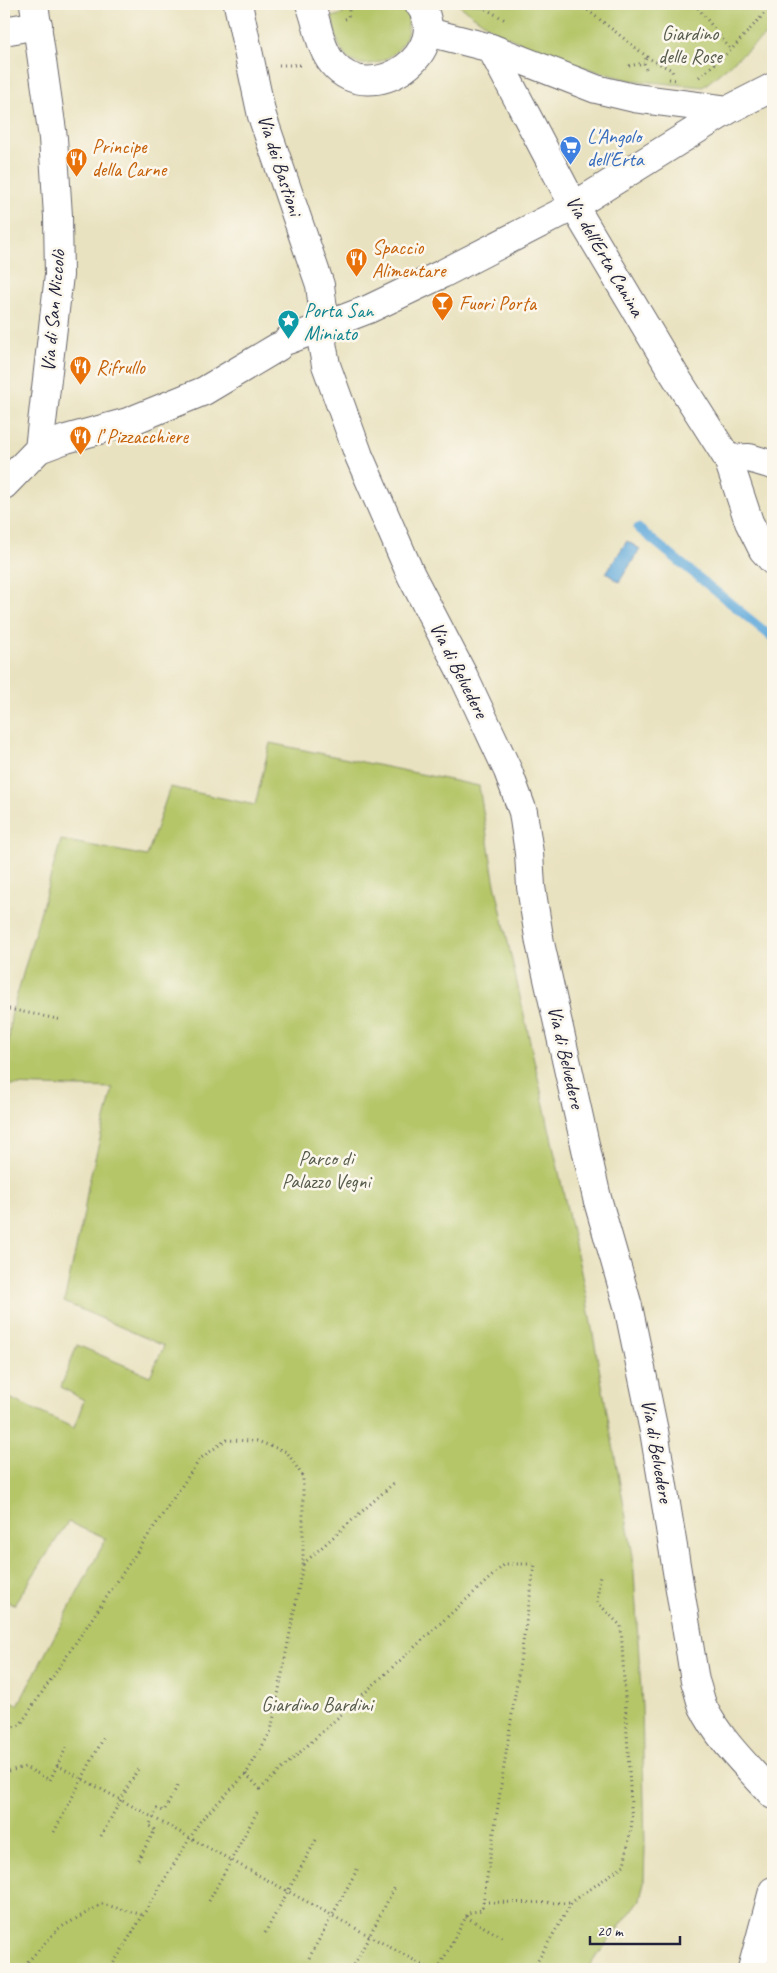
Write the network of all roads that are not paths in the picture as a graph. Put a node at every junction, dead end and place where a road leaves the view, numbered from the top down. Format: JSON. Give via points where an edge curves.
{"nodes":[{"id":1,"x":238,"y":4,"type":"edge"},
{"id":2,"x":310,"y":4,"type":"edge"},
{"id":3,"x":419,"y":4,"type":"edge"},
{"id":4,"x":36,"y":14,"type":"edge"},
{"id":5,"x":4,"y":31,"type":"edge"},
{"id":6,"x":428,"y":32,"type":"junction"},
{"id":7,"x":491,"y":48,"type":"junction"},
{"id":8,"x":773,"y":87,"type":"edge"},
{"id":9,"x":728,"y":110,"type":"junction"},
{"id":10,"x":574,"y":206,"type":"junction"},
{"id":11,"x":325,"y":326,"type":"junction"},
{"id":12,"x":39,"y":449,"type":"junction"},
{"id":13,"x":728,"y":459,"type":"junction"},
{"id":14,"x":773,"y":465,"type":"edge"},
{"id":15,"x":4,"y":485,"type":"edge"},
{"id":16,"x":773,"y":561,"type":"edge"},
{"id":17,"x":773,"y":1795,"type":"edge"},
{"id":18,"x":773,"y":1891,"type":"edge"},
{"id":19,"x":752,"y":1969,"type":"edge"}],
"edges":[{"from":1,"to":11,"type":"street","name":"Via dei Bastioni","via":[[262,116],[320,285]]},
{"from":2,"to":6,"type":"street","via":[[323,45],[334,65],[359,81],[378,81],[400,71],[420,51]]},
{"from":3,"to":6,"type":"street","via":[[428,22]]},
{"from":4,"to":5,"type":"street"},
{"from":4,"to":12,"type":"street","name":"Via di San Niccolò","via":[[53,138],[59,246],[59,275]]},
{"from":6,"to":7,"type":"street"},
{"from":7,"to":9,"type":"street","via":[[596,89]]},
{"from":7,"to":10,"type":"street","name":"Via dell'Erta Canina"},
{"from":8,"to":9,"type":"street"},
{"from":9,"to":10,"type":"street"},
{"from":10,"to":11,"type":"street","via":[[442,274]]},
{"from":10,"to":13,"type":"street","name":"Via dell'Erta Canina"},
{"from":11,"to":12,"type":"street","via":[[283,344],[204,391],[128,422]]},
{"from":11,"to":17,"type":"street","name":"Via di Belvedere","via":[[322,343],[326,365],[359,456],[411,575],[508,771],[523,812],[540,943],[597,1198],[628,1306],[654,1431],[696,1681],[703,1706],[714,1725]]},
{"from":12,"to":15,"type":"street"},
{"from":13,"to":14,"type":"street","via":[[749,458]]},
{"from":13,"to":16,"type":"street","name":"Via dell'Erta Canina","via":[[749,522],[763,550]]},
{"from":18,"to":19,"type":"street"}]}
